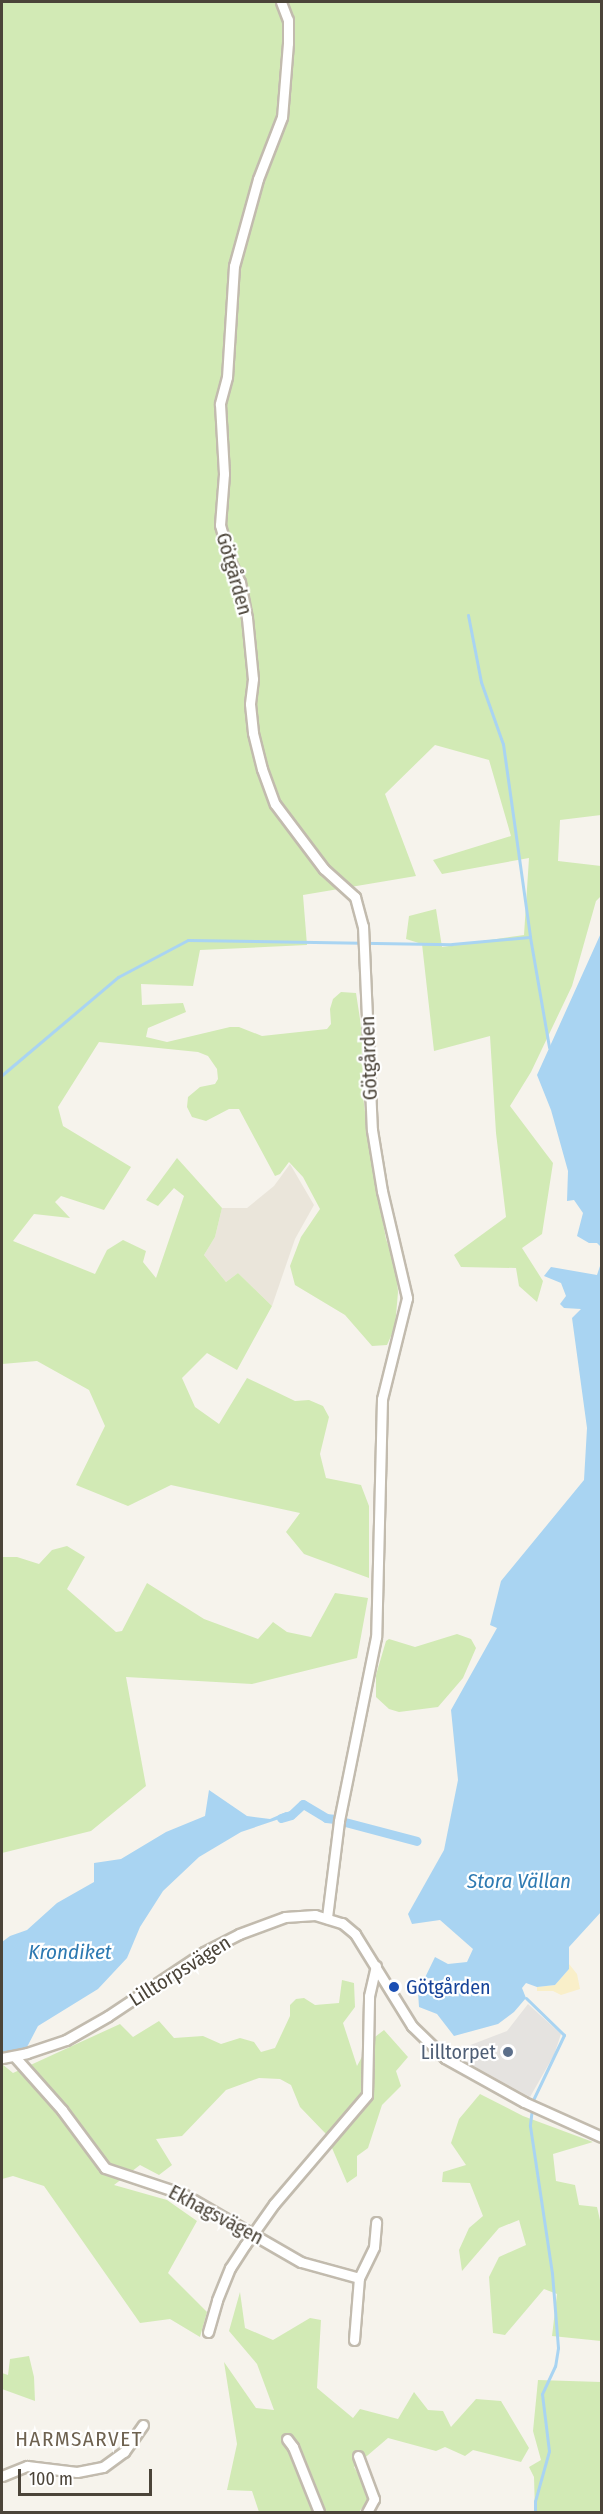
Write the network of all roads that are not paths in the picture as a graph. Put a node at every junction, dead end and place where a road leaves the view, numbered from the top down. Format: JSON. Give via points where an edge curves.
{"nodes":[{"id":1,"x":281,"y":2,"type":"edge"},
{"id":2,"x":327,"y":1918,"type":"junction"},
{"id":3,"x":376,"y":1966,"type":"junction"},
{"id":4,"x":15,"y":2056,"type":"junction"},
{"id":5,"x":2,"y":2058,"type":"edge"},
{"id":6,"x":602,"y":2136,"type":"edge"},
{"id":7,"x":376,"y":2222,"type":"dead end"},
{"id":8,"x":254,"y":2234,"type":"junction"},
{"id":9,"x":359,"y":2278,"type":"junction"},
{"id":10,"x":208,"y":2332,"type":"dead end"},
{"id":11,"x":354,"y":2340,"type":"dead end"},
{"id":12,"x":143,"y":2424,"type":"dead end"},
{"id":13,"x":288,"y":2439,"type":"dead end"},
{"id":14,"x":358,"y":2456,"type":"dead end"},
{"id":15,"x":2,"y":2476,"type":"edge"},
{"id":16,"x":319,"y":2512,"type":"edge"},
{"id":17,"x":367,"y":2512,"type":"edge"}],
"edges":[{"from":1,"to":2,"type":"street","name":"Götgården","via":[[288,20],[282,117],[234,266],[227,377],[220,404],[224,474],[220,525],[240,582],[247,618],[253,679],[250,704],[262,770],[275,804],[324,869],[355,897],[363,926],[372,1130],[381,1191],[406,1298],[382,1398],[376,1637],[339,1821]]},
{"from":2,"to":3,"type":"street","name":"Lilltorpsvägen","via":[[351,1930]]},
{"from":2,"to":4,"type":"street","name":"Lilltorpsvägen","via":[[285,1917],[239,1934],[66,2040]]},
{"from":3,"to":6,"type":"street","name":"Lilltorpsvägen","via":[[412,2026],[446,2058],[514,2097]]},
{"from":3,"to":8,"type":"street","via":[[369,1996],[367,2095],[274,2204]]},
{"from":4,"to":5,"type":"street","name":"Lilltorpsvägen"},
{"from":4,"to":8,"type":"street","name":"Ekhagsvägen","via":[[105,2168],[173,2190]]},
{"from":7,"to":9,"type":"street","via":[[374,2247]]},
{"from":8,"to":9,"type":"street","name":"Ekhagsvägen","via":[[301,2262]]},
{"from":8,"to":10,"type":"street","via":[[230,2268]]},
{"from":9,"to":11,"type":"street"},
{"from":12,"to":15,"type":"street","via":[[124,2452],[103,2467],[77,2472],[27,2466]]},
{"from":13,"to":16,"type":"street"},
{"from":14,"to":17,"type":"street","via":[[374,2499]]}]}
